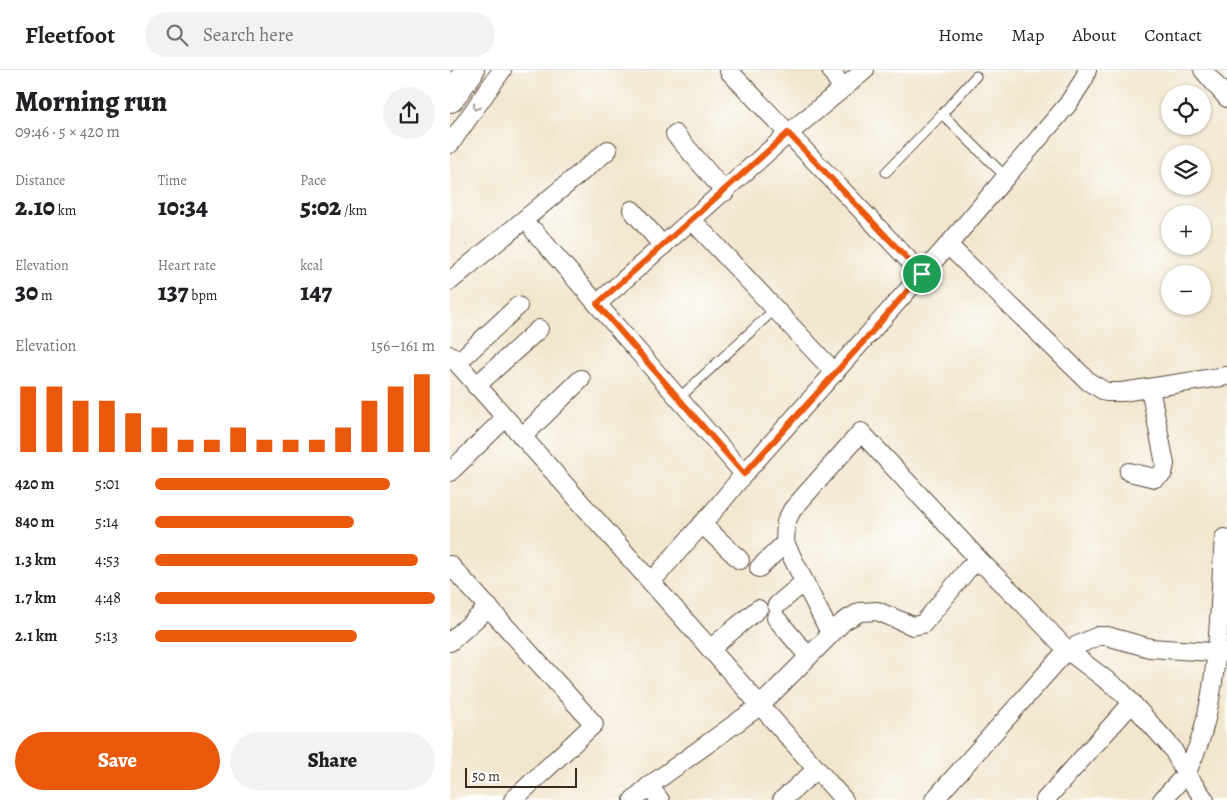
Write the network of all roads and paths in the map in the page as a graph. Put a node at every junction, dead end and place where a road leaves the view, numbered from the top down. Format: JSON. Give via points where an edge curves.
{"nodes":[{"id":1,"x":470,"y":70,"type":"edge"},
{"id":2,"x":502,"y":70,"type":"edge"},
{"id":3,"x":831,"y":70,"type":"edge"},
{"id":4,"x":865,"y":70,"type":"edge"},
{"id":5,"x":1087,"y":70,"type":"edge"},
{"id":6,"x":1203,"y":70,"type":"edge"},
{"id":7,"x":729,"y":71,"type":"edge"},
{"id":8,"x":976,"y":76,"type":"dead end"},
{"id":9,"x":842,"y":88,"type":"junction"},
{"id":10,"x":450,"y":98,"type":"edge"},
{"id":11,"x":1227,"y":98,"type":"edge"},
{"id":12,"x":942,"y":114,"type":"junction"},
{"id":13,"x":788,"y":133,"type":"junction"},
{"id":14,"x":675,"y":134,"type":"dead end"},
{"id":15,"x":450,"y":144,"type":"edge"},
{"id":16,"x":608,"y":150,"type":"dead end"},
{"id":17,"x":886,"y":172,"type":"dead end"},
{"id":18,"x":1006,"y":177,"type":"junction"},
{"id":19,"x":725,"y":192,"type":"junction"},
{"id":20,"x":632,"y":210,"type":"dead end"},
{"id":21,"x":692,"y":220,"type":"junction"},
{"id":22,"x":534,"y":231,"type":"dead end"},
{"id":23,"x":948,"y":245,"type":"junction"},
{"id":24,"x":663,"y":246,"type":"junction"},
{"id":25,"x":922,"y":274,"type":"junction"},
{"id":26,"x":450,"y":280,"type":"edge"},
{"id":27,"x":597,"y":304,"type":"junction"},
{"id":28,"x":518,"y":306,"type":"dead end"},
{"id":29,"x":775,"y":309,"type":"junction"},
{"id":30,"x":539,"y":329,"type":"dead end"},
{"id":31,"x":453,"y":359,"type":"edge"},
{"id":32,"x":835,"y":373,"type":"junction"},
{"id":33,"x":1227,"y":376,"type":"edge"},
{"id":34,"x":581,"y":380,"type":"dead end"},
{"id":35,"x":476,"y":386,"type":"junction"},
{"id":36,"x":1150,"y":388,"type":"junction"},
{"id":37,"x":678,"y":398,"type":"junction"},
{"id":38,"x":505,"y":418,"type":"junction"},
{"id":39,"x":522,"y":437,"type":"junction"},
{"id":40,"x":450,"y":472,"type":"edge"},
{"id":41,"x":1130,"y":472,"type":"dead end"},
{"id":42,"x":744,"y":474,"type":"junction"},
{"id":43,"x":702,"y":524,"type":"junction"},
{"id":44,"x":1224,"y":538,"type":"dead end"},
{"id":45,"x":784,"y":544,"type":"junction"},
{"id":46,"x":740,"y":560,"type":"dead end"},
{"id":47,"x":450,"y":565,"type":"edge"},
{"id":48,"x":984,"y":565,"type":"junction"},
{"id":49,"x":759,"y":568,"type":"dead end"},
{"id":50,"x":651,"y":582,"type":"junction"},
{"id":51,"x":804,"y":582,"type":"junction"},
{"id":52,"x":488,"y":606,"type":"junction"},
{"id":53,"x":758,"y":609,"type":"dead end"},
{"id":54,"x":830,"y":633,"type":"junction"},
{"id":55,"x":450,"y":642,"type":"edge"},
{"id":56,"x":710,"y":648,"type":"junction"},
{"id":57,"x":1066,"y":650,"type":"junction"},
{"id":58,"x":1221,"y":653,"type":"edge"},
{"id":59,"x":808,"y":656,"type":"junction"},
{"id":60,"x":1132,"y":703,"type":"junction"},
{"id":61,"x":761,"y":705,"type":"junction"},
{"id":62,"x":817,"y":769,"type":"junction"},
{"id":63,"x":1186,"y":774,"type":"junction"},
{"id":64,"x":649,"y":786,"type":"junction"},
{"id":65,"x":513,"y":800,"type":"edge"},
{"id":66,"x":633,"y":800,"type":"edge"},
{"id":67,"x":660,"y":800,"type":"edge"},
{"id":68,"x":782,"y":800,"type":"edge"},
{"id":69,"x":844,"y":800,"type":"edge"},
{"id":70,"x":934,"y":800,"type":"edge"},
{"id":71,"x":1045,"y":800,"type":"edge"},
{"id":72,"x":1162,"y":800,"type":"edge"},
{"id":73,"x":1205,"y":800,"type":"edge"}],
"edges":[{"from":1,"to":10,"type":"main road"},
{"from":2,"to":15,"type":"street","one_way":true},
{"from":3,"to":9,"type":"street"},
{"from":4,"to":9,"type":"street"},
{"from":5,"to":18,"type":"street","via":[[1068,104]]},
{"from":6,"to":11,"type":"street"},
{"from":7,"to":13,"type":"street"},
{"from":8,"to":12,"type":"lane"},
{"from":9,"to":13,"type":"street"},
{"from":12,"to":17,"type":"lane"},
{"from":12,"to":18,"type":"lane"},
{"from":13,"to":19,"type":"street"},
{"from":13,"to":25,"type":"street"},
{"from":14,"to":19,"type":"street"},
{"from":16,"to":26,"type":"street"},
{"from":18,"to":23,"type":"street"},
{"from":19,"to":21,"type":"street"},
{"from":20,"to":24,"type":"street"},
{"from":21,"to":24,"type":"street"},
{"from":21,"to":29,"type":"street"},
{"from":22,"to":27,"type":"street"},
{"from":23,"to":25,"type":"street"},
{"from":23,"to":36,"type":"street","via":[[1089,382],[1106,392]]},
{"from":24,"to":27,"type":"street"},
{"from":25,"to":32,"type":"street"},
{"from":27,"to":37,"type":"street"},
{"from":28,"to":31,"type":"street"},
{"from":29,"to":32,"type":"street"},
{"from":29,"to":37,"type":"lane"},
{"from":30,"to":35,"type":"street"},
{"from":31,"to":35,"type":"street"},
{"from":32,"to":42,"type":"street"},
{"from":33,"to":36,"type":"street"},
{"from":34,"to":39,"type":"street"},
{"from":35,"to":38,"type":"street"},
{"from":36,"to":41,"type":"street","via":[[1165,464],[1163,474],[1155,478]]},
{"from":37,"to":42,"type":"street"},
{"from":38,"to":39,"type":"street"},
{"from":38,"to":40,"type":"street"},
{"from":39,"to":50,"type":"street"},
{"from":42,"to":43,"type":"street"},
{"from":43,"to":46,"type":"street"},
{"from":43,"to":50,"type":"street"},
{"from":44,"to":58,"type":"street"},
{"from":45,"to":48,"type":"street","via":[[786,522],[792,510],[861,432]]},
{"from":45,"to":49,"type":"street"},
{"from":45,"to":51,"type":"street"},
{"from":47,"to":52,"type":"street"},
{"from":48,"to":54,"type":"street","via":[[975,564],[968,569],[923,624],[912,626],[877,611],[860,612],[844,620]]},
{"from":48,"to":57,"type":"street"},
{"from":50,"to":56,"type":"street"},
{"from":51,"to":54,"type":"street"},
{"from":51,"to":59,"type":"street","via":[[777,611]]},
{"from":52,"to":55,"type":"street"},
{"from":52,"to":65,"type":"street","via":[[594,724]]},
{"from":53,"to":56,"type":"street"},
{"from":54,"to":59,"type":"street"},
{"from":56,"to":61,"type":"street"},
{"from":57,"to":58,"type":"street","via":[[1098,636],[1107,636],[1150,648]]},
{"from":57,"to":60,"type":"street"},
{"from":57,"to":70,"type":"street"},
{"from":58,"to":63,"type":"street","via":[[1202,735]]},
{"from":59,"to":61,"type":"street"},
{"from":60,"to":63,"type":"street","via":[[1172,748]]},
{"from":60,"to":71,"type":"street"},
{"from":61,"to":62,"type":"street"},
{"from":61,"to":64,"type":"street"},
{"from":62,"to":68,"type":"street"},
{"from":62,"to":69,"type":"street"},
{"from":63,"to":72,"type":"street"},
{"from":63,"to":73,"type":"street"},
{"from":64,"to":66,"type":"street"},
{"from":64,"to":67,"type":"street"}]}
